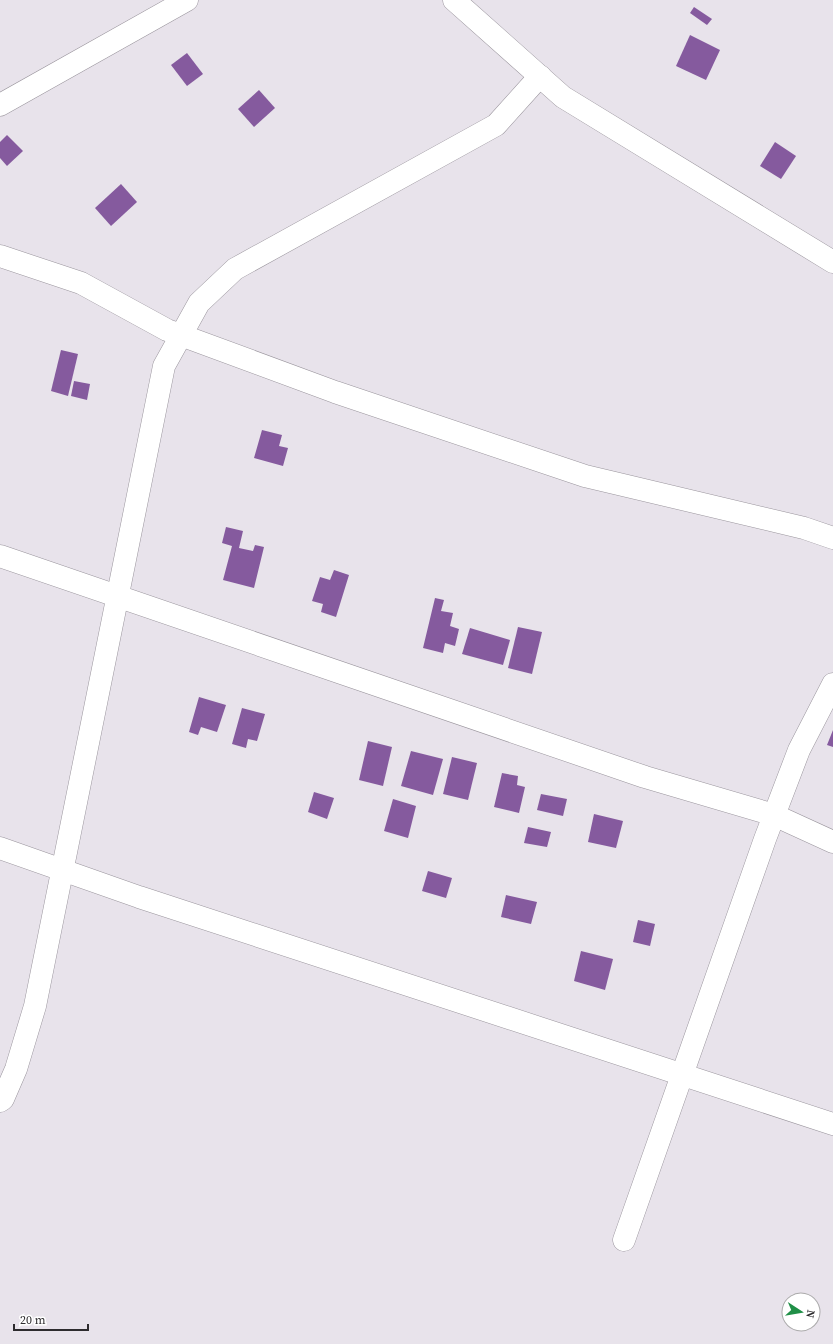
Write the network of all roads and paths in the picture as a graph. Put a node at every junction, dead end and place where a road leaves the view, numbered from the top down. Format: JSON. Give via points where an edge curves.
{"nodes":[{"id":1,"x":187,"y":0,"type":"edge"},
{"id":2,"x":454,"y":0,"type":"edge"},
{"id":3,"x":540,"y":76,"type":"junction"},
{"id":4,"x":0,"y":105,"type":"edge"},
{"id":5,"x":0,"y":256,"type":"edge"},
{"id":6,"x":833,"y":262,"type":"edge"},
{"id":7,"x":181,"y":335,"type":"junction"},
{"id":8,"x":833,"y":538,"type":"edge"},
{"id":9,"x":0,"y":556,"type":"edge"},
{"id":10,"x":118,"y":596,"type":"junction"},
{"id":11,"x":833,"y":684,"type":"edge"},
{"id":12,"x":774,"y":815,"type":"junction"},
{"id":13,"x":833,"y":842,"type":"edge"},
{"id":14,"x":0,"y":848,"type":"edge"},
{"id":15,"x":62,"y":870,"type":"junction"},
{"id":16,"x":682,"y":1074,"type":"junction"},
{"id":17,"x":0,"y":1101,"type":"edge"},
{"id":18,"x":833,"y":1124,"type":"edge"},
{"id":19,"x":624,"y":1240,"type":"dead end"}],
"edges":[{"from":1,"to":4,"type":"street"},
{"from":2,"to":3,"type":"street"},
{"from":3,"to":6,"type":"street","via":[[563,97]]},
{"from":3,"to":7,"type":"street","via":[[496,125],[236,269],[199,303]]},
{"from":5,"to":7,"type":"street","via":[[81,283],[167,330]]},
{"from":7,"to":8,"type":"street","via":[[335,392],[585,476],[804,528]]},
{"from":7,"to":10,"type":"street","via":[[164,366]]},
{"from":9,"to":10,"type":"street"},
{"from":10,"to":12,"type":"street","via":[[645,777]]},
{"from":10,"to":15,"type":"street"},
{"from":11,"to":12,"type":"street","via":[[799,750]]},
{"from":12,"to":13,"type":"street"},
{"from":12,"to":16,"type":"street"},
{"from":14,"to":15,"type":"street"},
{"from":15,"to":16,"type":"street"},
{"from":15,"to":17,"type":"street","via":[[35,1006],[16,1069]]},
{"from":16,"to":18,"type":"street"},
{"from":16,"to":19,"type":"street"}]}
